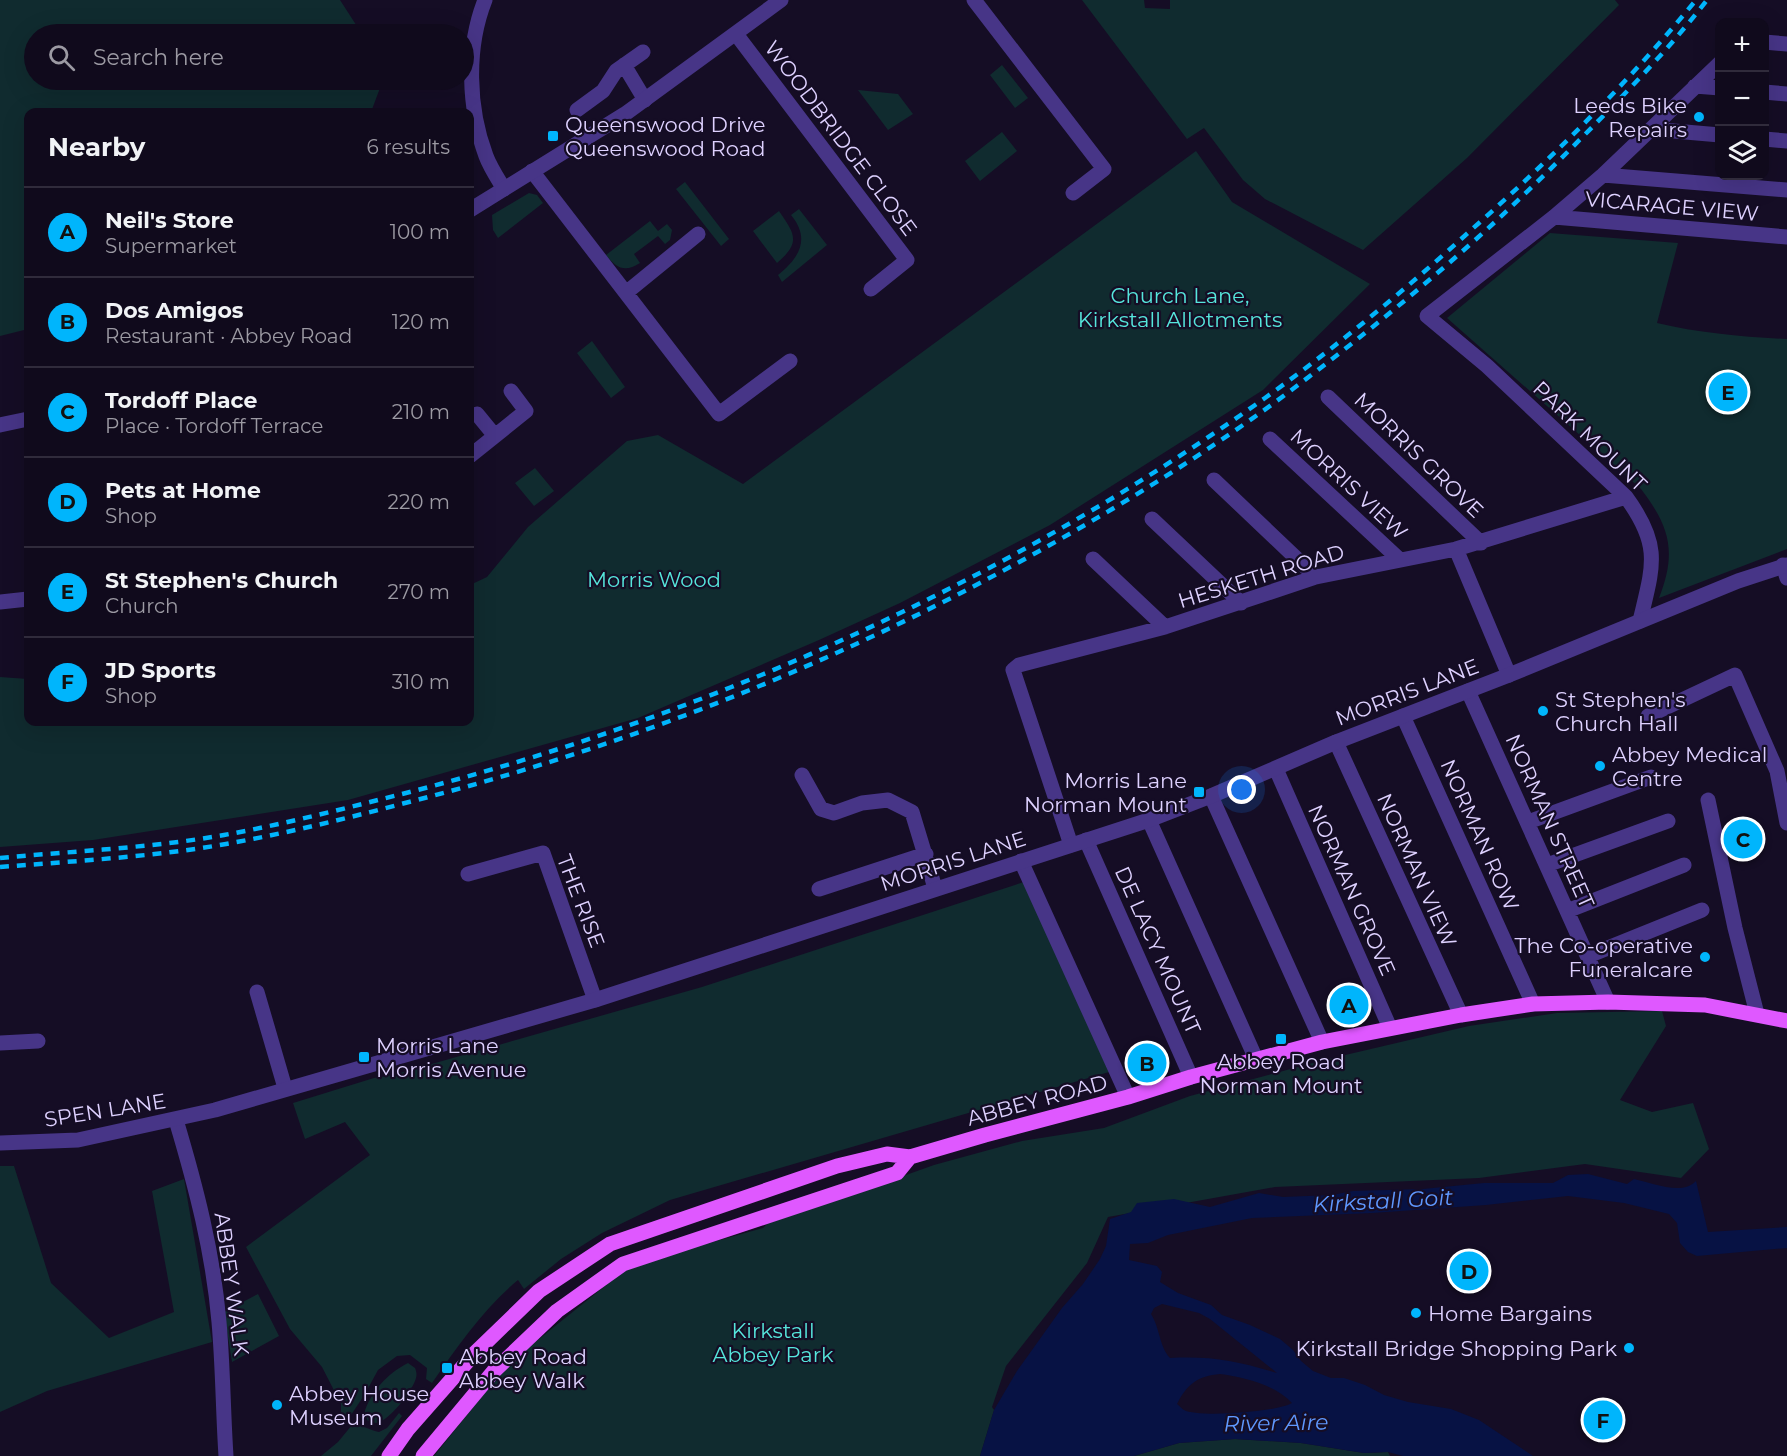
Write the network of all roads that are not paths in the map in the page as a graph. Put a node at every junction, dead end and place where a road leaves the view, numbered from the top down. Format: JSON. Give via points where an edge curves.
{"nodes":[{"id":1,"x":486,"y":0,"type":"edge"},
{"id":2,"x":781,"y":0,"type":"edge"},
{"id":3,"x":974,"y":0,"type":"edge"},
{"id":4,"x":736,"y":34,"type":"junction"},
{"id":5,"x":1769,"y":42,"type":"edge"},
{"id":6,"x":1787,"y":44,"type":"edge"},
{"id":7,"x":474,"y":46,"type":"edge"},
{"id":8,"x":643,"y":52,"type":"dead end"},
{"id":9,"x":624,"y":65,"type":"junction"},
{"id":10,"x":1715,"y":67,"type":"edge"},
{"id":11,"x":1695,"y":86,"type":"junction"},
{"id":12,"x":1715,"y":88,"type":"edge"},
{"id":13,"x":473,"y":90,"type":"edge"},
{"id":14,"x":1769,"y":92,"type":"edge"},
{"id":15,"x":1787,"y":94,"type":"edge"},
{"id":16,"x":645,"y":100,"type":"junction"},
{"id":17,"x":474,"y":108,"type":"edge"},
{"id":18,"x":474,"y":109,"type":"edge"},
{"id":19,"x":577,"y":110,"type":"dead end"},
{"id":20,"x":1651,"y":129,"type":"junction"},
{"id":21,"x":1715,"y":135,"type":"edge"},
{"id":22,"x":1769,"y":139,"type":"edge"},
{"id":23,"x":1787,"y":141,"type":"edge"},
{"id":24,"x":532,"y":171,"type":"junction"},
{"id":25,"x":1603,"y":175,"type":"junction"},
{"id":26,"x":504,"y":189,"type":"junction"},
{"id":27,"x":1787,"y":190,"type":"edge"},
{"id":28,"x":1073,"y":193,"type":"dead end"},
{"id":29,"x":474,"y":208,"type":"edge"},
{"id":30,"x":1554,"y":217,"type":"junction"},
{"id":31,"x":698,"y":234,"type":"dead end"},
{"id":32,"x":1787,"y":237,"type":"edge"},
{"id":33,"x":871,"y":289,"type":"dead end"},
{"id":34,"x":627,"y":292,"type":"junction"},
{"id":35,"x":790,"y":362,"type":"dead end"},
{"id":36,"x":511,"y":391,"type":"dead end"},
{"id":37,"x":1328,"y":397,"type":"dead end"},
{"id":38,"x":477,"y":414,"type":"dead end"},
{"id":39,"x":24,"y":420,"type":"edge"},
{"id":40,"x":0,"y":425,"type":"edge"},
{"id":41,"x":495,"y":436,"type":"junction"},
{"id":42,"x":1270,"y":438,"type":"dead end"},
{"id":43,"x":474,"y":453,"type":"edge"},
{"id":44,"x":1214,"y":480,"type":"dead end"},
{"id":45,"x":1626,"y":497,"type":"junction"},
{"id":46,"x":1152,"y":519,"type":"dead end"},
{"id":47,"x":1481,"y":543,"type":"junction"},
{"id":48,"x":1456,"y":549,"type":"junction"},
{"id":49,"x":1093,"y":559,"type":"dead end"},
{"id":50,"x":1400,"y":560,"type":"junction"},
{"id":51,"x":1786,"y":569,"type":"edge"},
{"id":52,"x":1316,"y":577,"type":"junction"},
{"id":53,"x":24,"y":599,"type":"edge"},
{"id":54,"x":0,"y":602,"type":"edge"},
{"id":55,"x":1241,"y":603,"type":"junction"},
{"id":56,"x":1640,"y":621,"type":"junction"},
{"id":57,"x":1165,"y":627,"type":"junction"},
{"id":58,"x":1013,"y":670,"type":"joint"},
{"id":59,"x":1509,"y":675,"type":"junction"},
{"id":60,"x":1468,"y":691,"type":"junction"},
{"id":61,"x":1403,"y":716,"type":"junction"},
{"id":62,"x":1648,"y":716,"type":"dead end"},
{"id":63,"x":1336,"y":742,"type":"junction"},
{"id":64,"x":1276,"y":769,"type":"junction"},
{"id":65,"x":1782,"y":771,"type":"edge"},
{"id":66,"x":802,"y":775,"type":"dead end"},
{"id":67,"x":1651,"y":777,"type":"dead end"},
{"id":68,"x":1211,"y":796,"type":"junction"},
{"id":69,"x":1708,"y":800,"type":"dead end"},
{"id":70,"x":1149,"y":820,"type":"junction"},
{"id":71,"x":1668,"y":821,"type":"dead end"},
{"id":72,"x":1527,"y":822,"type":"junction"},
{"id":73,"x":1787,"y":823,"type":"edge"},
{"id":74,"x":1078,"y":843,"type":"junction"},
{"id":75,"x":926,"y":854,"type":"junction"},
{"id":76,"x":1021,"y":861,"type":"junction"},
{"id":77,"x":1547,"y":865,"type":"junction"},
{"id":78,"x":1684,"y":865,"type":"dead end"},
{"id":79,"x":468,"y":874,"type":"dead end"},
{"id":80,"x":935,"y":888,"type":"junction"},
{"id":81,"x":819,"y":889,"type":"dead end"},
{"id":82,"x":1702,"y":910,"type":"dead end"},
{"id":83,"x":1567,"y":911,"type":"junction"},
{"id":84,"x":1588,"y":956,"type":"junction"},
{"id":85,"x":257,"y":992,"type":"dead end"},
{"id":86,"x":595,"y":1000,"type":"junction"},
{"id":87,"x":1608,"y":1002,"type":"junction"},
{"id":88,"x":1533,"y":1004,"type":"junction"},
{"id":89,"x":1757,"y":1014,"type":"junction"},
{"id":90,"x":1461,"y":1015,"type":"junction"},
{"id":91,"x":1787,"y":1021,"type":"edge"},
{"id":92,"x":1390,"y":1028,"type":"junction"},
{"id":93,"x":38,"y":1041,"type":"dead end"},
{"id":94,"x":1322,"y":1042,"type":"junction"},
{"id":95,"x":0,"y":1043,"type":"edge"},
{"id":96,"x":1256,"y":1059,"type":"junction"},
{"id":97,"x":1191,"y":1077,"type":"junction"},
{"id":98,"x":285,"y":1088,"type":"junction"},
{"id":99,"x":1128,"y":1097,"type":"junction"},
{"id":100,"x":215,"y":1110,"type":"joint"},
{"id":101,"x":176,"y":1120,"type":"junction"},
{"id":102,"x":0,"y":1143,"type":"edge"},
{"id":103,"x":910,"y":1157,"type":"junction"},
{"id":104,"x":226,"y":1456,"type":"edge"},
{"id":105,"x":389,"y":1456,"type":"edge"},
{"id":106,"x":423,"y":1456,"type":"edge"}],
"edges":[{"from":1,"to":7,"type":"street"},
{"from":2,"to":4,"type":"street"},
{"from":3,"to":28,"type":"street","via":[[1104,169]]},
{"from":4,"to":16,"type":"street"},
{"from":4,"to":33,"type":"street","name":"WOODBRIDGE CLOSE","via":[[907,260]]},
{"from":5,"to":6,"type":"street"},
{"from":8,"to":9,"type":"street"},
{"from":9,"to":16,"type":"street"},
{"from":9,"to":19,"type":"street","via":[[615,71],[603,91]]},
{"from":10,"to":11,"type":"street"},
{"from":11,"to":12,"type":"street"},
{"from":11,"to":20,"type":"street"},
{"from":13,"to":17,"type":"street"},
{"from":14,"to":15,"type":"street"},
{"from":16,"to":24,"type":"street"},
{"from":18,"to":26,"type":"street","via":[[486,156]]},
{"from":20,"to":21,"type":"street"},
{"from":20,"to":25,"type":"street"},
{"from":22,"to":23,"type":"street"},
{"from":24,"to":26,"type":"street"},
{"from":24,"to":34,"type":"street"},
{"from":25,"to":27,"type":"street"},
{"from":25,"to":30,"type":"street"},
{"from":26,"to":29,"type":"street"},
{"from":30,"to":32,"type":"street","name":"VICARAGE VIEW"},
{"from":30,"to":45,"type":"street","name":"PARK MOUNT","via":[[1427,316],[1487,366]]},
{"from":31,"to":34,"type":"street"},
{"from":34,"to":35,"type":"street","via":[[719,414]]},
{"from":36,"to":41,"type":"street","via":[[526,411]]},
{"from":37,"to":47,"type":"street","name":"MORRIS GROVE"},
{"from":38,"to":41,"type":"street"},
{"from":39,"to":40,"type":"street"},
{"from":41,"to":43,"type":"street"},
{"from":42,"to":50,"type":"street","name":"MORRIS VIEW"},
{"from":44,"to":52,"type":"street"},
{"from":45,"to":47,"type":"street","name":"HESKETH ROAD"},
{"from":45,"to":56,"type":"street","name":"PARK MOUNT","via":[[1645,525],[1651,547],[1652,570]]},
{"from":46,"to":55,"type":"street"},
{"from":47,"to":48,"type":"street","name":"HESKETH ROAD"},
{"from":48,"to":50,"type":"street","name":"HESKETH ROAD"},
{"from":48,"to":59,"type":"street"},
{"from":49,"to":57,"type":"street"},
{"from":50,"to":52,"type":"street","name":"HESKETH ROAD"},
{"from":51,"to":56,"type":"street","name":"MORRIS LANE","via":[[1738,581]]},
{"from":52,"to":55,"type":"street","name":"HESKETH ROAD"},
{"from":53,"to":54,"type":"street"},
{"from":55,"to":57,"type":"street","name":"HESKETH ROAD"},
{"from":56,"to":59,"type":"street","name":"MORRIS LANE"},
{"from":57,"to":58,"type":"street","name":"HESKETH ROAD","via":[[1019,665]]},
{"from":58,"to":74,"type":"street","name":"DE LACY MOUNT","via":[[1048,775]]},
{"from":59,"to":60,"type":"street","name":"MORRIS LANE"},
{"from":60,"to":61,"type":"street","name":"MORRIS LANE"},
{"from":60,"to":72,"type":"street","name":"NORMAN STREET"},
{"from":61,"to":63,"type":"street","name":"MORRIS LANE"},
{"from":61,"to":88,"type":"street","name":"NORMAN ROW"},
{"from":62,"to":65,"type":"street","via":[[1735,675]]},
{"from":63,"to":64,"type":"street","name":"MORRIS LANE"},
{"from":63,"to":90,"type":"street","name":"NORMAN VIEW"},
{"from":64,"to":68,"type":"street","name":"MORRIS LANE"},
{"from":64,"to":92,"type":"street","name":"NORMAN GROVE"},
{"from":65,"to":73,"type":"street"},
{"from":66,"to":75,"type":"street","via":[[821,809],[834,813],[862,803],[888,800],[912,812]]},
{"from":67,"to":72,"type":"street"},
{"from":68,"to":70,"type":"street","name":"MORRIS LANE"},
{"from":68,"to":94,"type":"street"},
{"from":69,"to":89,"type":"street"},
{"from":70,"to":74,"type":"street","name":"MORRIS LANE"},
{"from":70,"to":96,"type":"street"},
{"from":71,"to":77,"type":"street"},
{"from":72,"to":77,"type":"street","name":"NORMAN STREET"},
{"from":74,"to":76,"type":"street","name":"MORRIS LANE"},
{"from":74,"to":97,"type":"street","name":"DE LACY MOUNT"},
{"from":75,"to":80,"type":"street"},
{"from":75,"to":81,"type":"street"},
{"from":76,"to":80,"type":"street","name":"MORRIS LANE"},
{"from":76,"to":99,"type":"street"},
{"from":77,"to":83,"type":"street","name":"NORMAN STREET"},
{"from":78,"to":83,"type":"street"},
{"from":79,"to":86,"type":"street","name":"THE RISE","via":[[543,853]]},
{"from":80,"to":86,"type":"street","name":"MORRIS LANE"},
{"from":82,"to":84,"type":"street"},
{"from":83,"to":84,"type":"street","name":"NORMAN STREET"},
{"from":84,"to":87,"type":"street","name":"NORMAN STREET"},
{"from":85,"to":98,"type":"street"},
{"from":86,"to":98,"type":"street","name":"MORRIS LANE"},
{"from":87,"to":88,"type":"main road","name":"ABBEY ROAD"},
{"from":87,"to":89,"type":"main road","name":"ABBEY ROAD","via":[[1705,1005]]},
{"from":88,"to":90,"type":"main road","name":"ABBEY ROAD"},
{"from":89,"to":91,"type":"main road","name":"ABBEY ROAD"},
{"from":90,"to":92,"type":"main road","name":"ABBEY ROAD"},
{"from":92,"to":94,"type":"main road","name":"ABBEY ROAD"},
{"from":93,"to":95,"type":"street"},
{"from":94,"to":96,"type":"main road","name":"ABBEY ROAD"},
{"from":96,"to":97,"type":"main road","name":"ABBEY ROAD"},
{"from":97,"to":99,"type":"main road","name":"ABBEY ROAD"},
{"from":98,"to":100,"type":"street","name":"MORRIS LANE"},
{"from":99,"to":103,"type":"main road","name":"ABBEY ROAD"},
{"from":100,"to":101,"type":"street","name":"SPEN LANE"},
{"from":101,"to":102,"type":"street","name":"SPEN LANE","via":[[78,1140]]},
{"from":101,"to":104,"type":"street","name":"ABBEY WALK","via":[[200,1202],[210,1258],[219,1321]]},
{"from":103,"to":105,"type":"main road","via":[[887,1154],[837,1167],[610,1244],[539,1291],[474,1354]]},
{"from":103,"to":106,"type":"main road","name":"ABBEY ROAD","via":[[897,1173],[623,1264],[557,1311],[501,1364]]}]}
